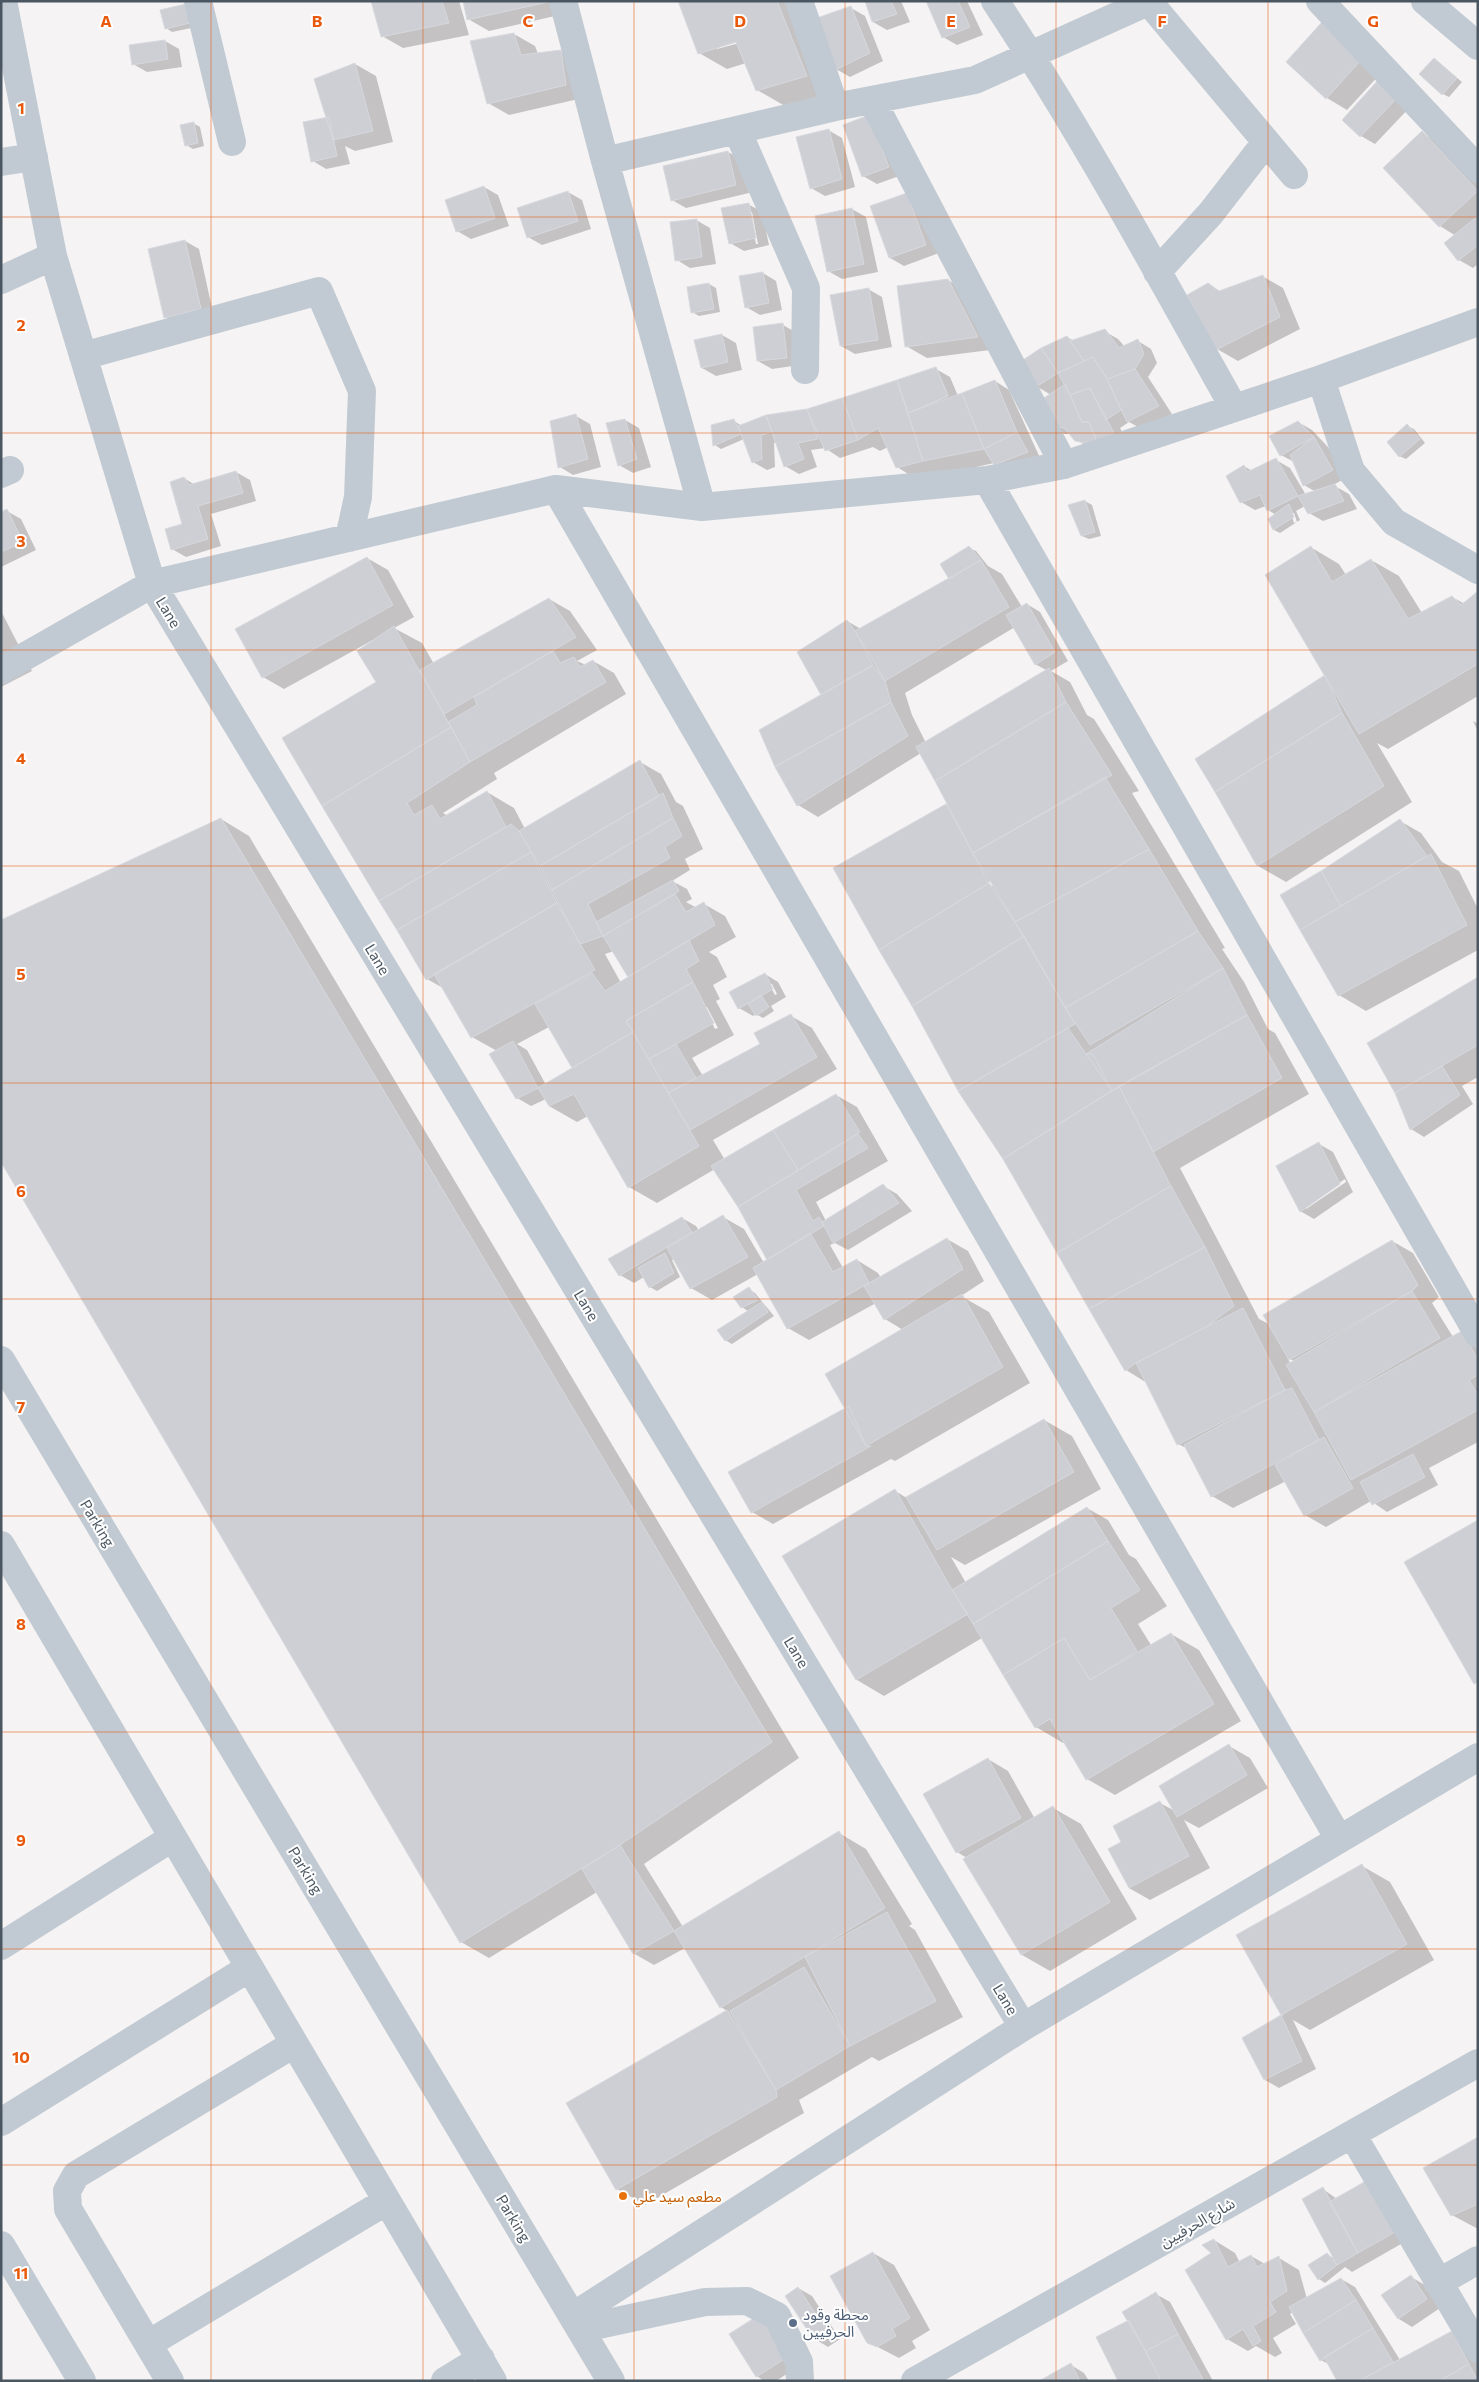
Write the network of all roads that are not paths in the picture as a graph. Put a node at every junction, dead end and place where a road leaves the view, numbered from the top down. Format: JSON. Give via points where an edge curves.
{"nodes":[{"id":1,"x":3,"y":1,"type":"edge"},
{"id":2,"x":198,"y":1,"type":"edge"},
{"id":3,"x":563,"y":1,"type":"edge"},
{"id":4,"x":799,"y":1,"type":"edge"},
{"id":5,"x":995,"y":1,"type":"edge"},
{"id":6,"x":1320,"y":1,"type":"edge"},
{"id":7,"x":1425,"y":1,"type":"edge"},
{"id":8,"x":1149,"y":2,"type":"edge"},
{"id":9,"x":1478,"y":46,"type":"edge"},
{"id":10,"x":1032,"y":56,"type":"junction"},
{"id":11,"x":872,"y":100,"type":"junction"},
{"id":12,"x":835,"y":107,"type":"junction"},
{"id":13,"x":737,"y":130,"type":"junction"},
{"id":14,"x":232,"y":142,"type":"dead end"},
{"id":15,"x":1266,"y":142,"type":"junction"},
{"id":16,"x":34,"y":157,"type":"junction"},
{"id":17,"x":605,"y":161,"type":"junction"},
{"id":18,"x":1,"y":162,"type":"edge"},
{"id":19,"x":1478,"y":169,"type":"edge"},
{"id":20,"x":1294,"y":175,"type":"dead end"},
{"id":21,"x":53,"y":256,"type":"junction"},
{"id":22,"x":1157,"y":272,"type":"junction"},
{"id":23,"x":1,"y":280,"type":"edge"},
{"id":24,"x":1478,"y":322,"type":"edge"},
{"id":25,"x":83,"y":356,"type":"junction"},
{"id":26,"x":804,"y":370,"type":"dead end"},
{"id":27,"x":1321,"y":379,"type":"junction"},
{"id":28,"x":1234,"y":408,"type":"junction"},
{"id":29,"x":1064,"y":465,"type":"junction"},
{"id":30,"x":987,"y":480,"type":"junction"},
{"id":31,"x":556,"y":489,"type":"junction"},
{"id":32,"x":702,"y":507,"type":"junction"},
{"id":33,"x":349,"y":538,"type":"junction"},
{"id":34,"x":1478,"y":570,"type":"edge"},
{"id":35,"x":152,"y":584,"type":"junction"},
{"id":36,"x":1,"y":670,"type":"edge"},
{"id":37,"x":1478,"y":1334,"type":"edge"},
{"id":38,"x":1,"y":1360,"type":"edge"},
{"id":39,"x":1,"y":1545,"type":"edge"},
{"id":40,"x":1478,"y":1757,"type":"edge"},
{"id":41,"x":172,"y":1838,"type":"junction"},
{"id":42,"x":1339,"y":1838,"type":"junction"},
{"id":43,"x":1,"y":1946,"type":"edge"},
{"id":44,"x":249,"y":1968,"type":"junction"},
{"id":45,"x":1023,"y":2027,"type":"junction"},
{"id":46,"x":294,"y":2044,"type":"junction"},
{"id":47,"x":1478,"y":2063,"type":"edge"},
{"id":48,"x":1,"y":2122,"type":"edge"},
{"id":49,"x":1352,"y":2134,"type":"junction"},
{"id":50,"x":387,"y":2201,"type":"junction"},
{"id":51,"x":1,"y":2245,"type":"edge"},
{"id":52,"x":1478,"y":2260,"type":"edge"},
{"id":53,"x":1438,"y":2282,"type":"junction"},
{"id":54,"x":576,"y":2323,"type":"junction"},
{"id":55,"x":148,"y":2344,"type":"junction"},
{"id":56,"x":1478,"y":2349,"type":"edge"},
{"id":57,"x":487,"y":2370,"type":"edge"},
{"id":58,"x":72,"y":2377,"type":"edge"},
{"id":59,"x":170,"y":2381,"type":"edge"},
{"id":60,"x":445,"y":2381,"type":"edge"},
{"id":61,"x":611,"y":2381,"type":"edge"},
{"id":62,"x":800,"y":2381,"type":"edge"},
{"id":63,"x":916,"y":2381,"type":"edge"}],
"edges":[{"from":1,"to":16,"type":"street","name":"Lane"},
{"from":2,"to":14,"type":"street"},
{"from":3,"to":17,"type":"street"},
{"from":4,"to":12,"type":"street"},
{"from":5,"to":10,"type":"street"},
{"from":6,"to":19,"type":"street"},
{"from":7,"to":9,"type":"street"},
{"from":8,"to":10,"type":"street"},
{"from":8,"to":15,"type":"street"},
{"from":10,"to":11,"type":"street","via":[[975,80]]},
{"from":10,"to":22,"type":"street"},
{"from":11,"to":12,"type":"street"},
{"from":11,"to":29,"type":"street"},
{"from":12,"to":13,"type":"street"},
{"from":13,"to":17,"type":"street"},
{"from":13,"to":26,"type":"street","via":[[806,288]]},
{"from":15,"to":20,"type":"street"},
{"from":15,"to":22,"type":"street","via":[[1210,213]]},
{"from":16,"to":18,"type":"street"},
{"from":16,"to":21,"type":"street","name":"Lane"},
{"from":17,"to":32,"type":"street"},
{"from":21,"to":23,"type":"street"},
{"from":21,"to":25,"type":"street","name":"Lane"},
{"from":22,"to":28,"type":"street"},
{"from":24,"to":27,"type":"street"},
{"from":25,"to":33,"type":"street","via":[[319,291],[362,391],[358,497]]},
{"from":25,"to":35,"type":"street","name":"Lane"},
{"from":27,"to":28,"type":"street"},
{"from":27,"to":34,"type":"street","via":[[1350,470],[1394,522]]},
{"from":28,"to":29,"type":"street"},
{"from":29,"to":30,"type":"street"},
{"from":30,"to":32,"type":"street"},
{"from":30,"to":37,"type":"street"},
{"from":31,"to":32,"type":"street"},
{"from":31,"to":33,"type":"street"},
{"from":31,"to":42,"type":"street"},
{"from":33,"to":35,"type":"street"},
{"from":35,"to":36,"type":"street"},
{"from":35,"to":45,"type":"street","name":"Lane"},
{"from":38,"to":54,"type":"street","name":"Parking"},
{"from":39,"to":41,"type":"street"},
{"from":40,"to":42,"type":"street"},
{"from":41,"to":43,"type":"street"},
{"from":41,"to":44,"type":"street"},
{"from":42,"to":45,"type":"street"},
{"from":44,"to":46,"type":"street"},
{"from":44,"to":48,"type":"street"},
{"from":45,"to":54,"type":"street"},
{"from":46,"to":50,"type":"street"},
{"from":46,"to":55,"type":"street","via":[[76,2175],[71,2182],[67,2191],[68,2209]]},
{"from":47,"to":49,"type":"street","name":"شارع الحرفيين"},
{"from":49,"to":53,"type":"street"},
{"from":49,"to":63,"type":"street","name":"شارع الحرفيين"},
{"from":50,"to":55,"type":"street"},
{"from":50,"to":57,"type":"street"},
{"from":51,"to":58,"type":"street"},
{"from":52,"to":53,"type":"street"},
{"from":53,"to":56,"type":"street"},
{"from":54,"to":61,"type":"street","name":"Parking"},
{"from":54,"to":62,"type":"street","via":[[705,2302],[747,2301],[777,2316],[799,2362]]},
{"from":55,"to":59,"type":"street"},
{"from":57,"to":60,"type":"street"}]}
